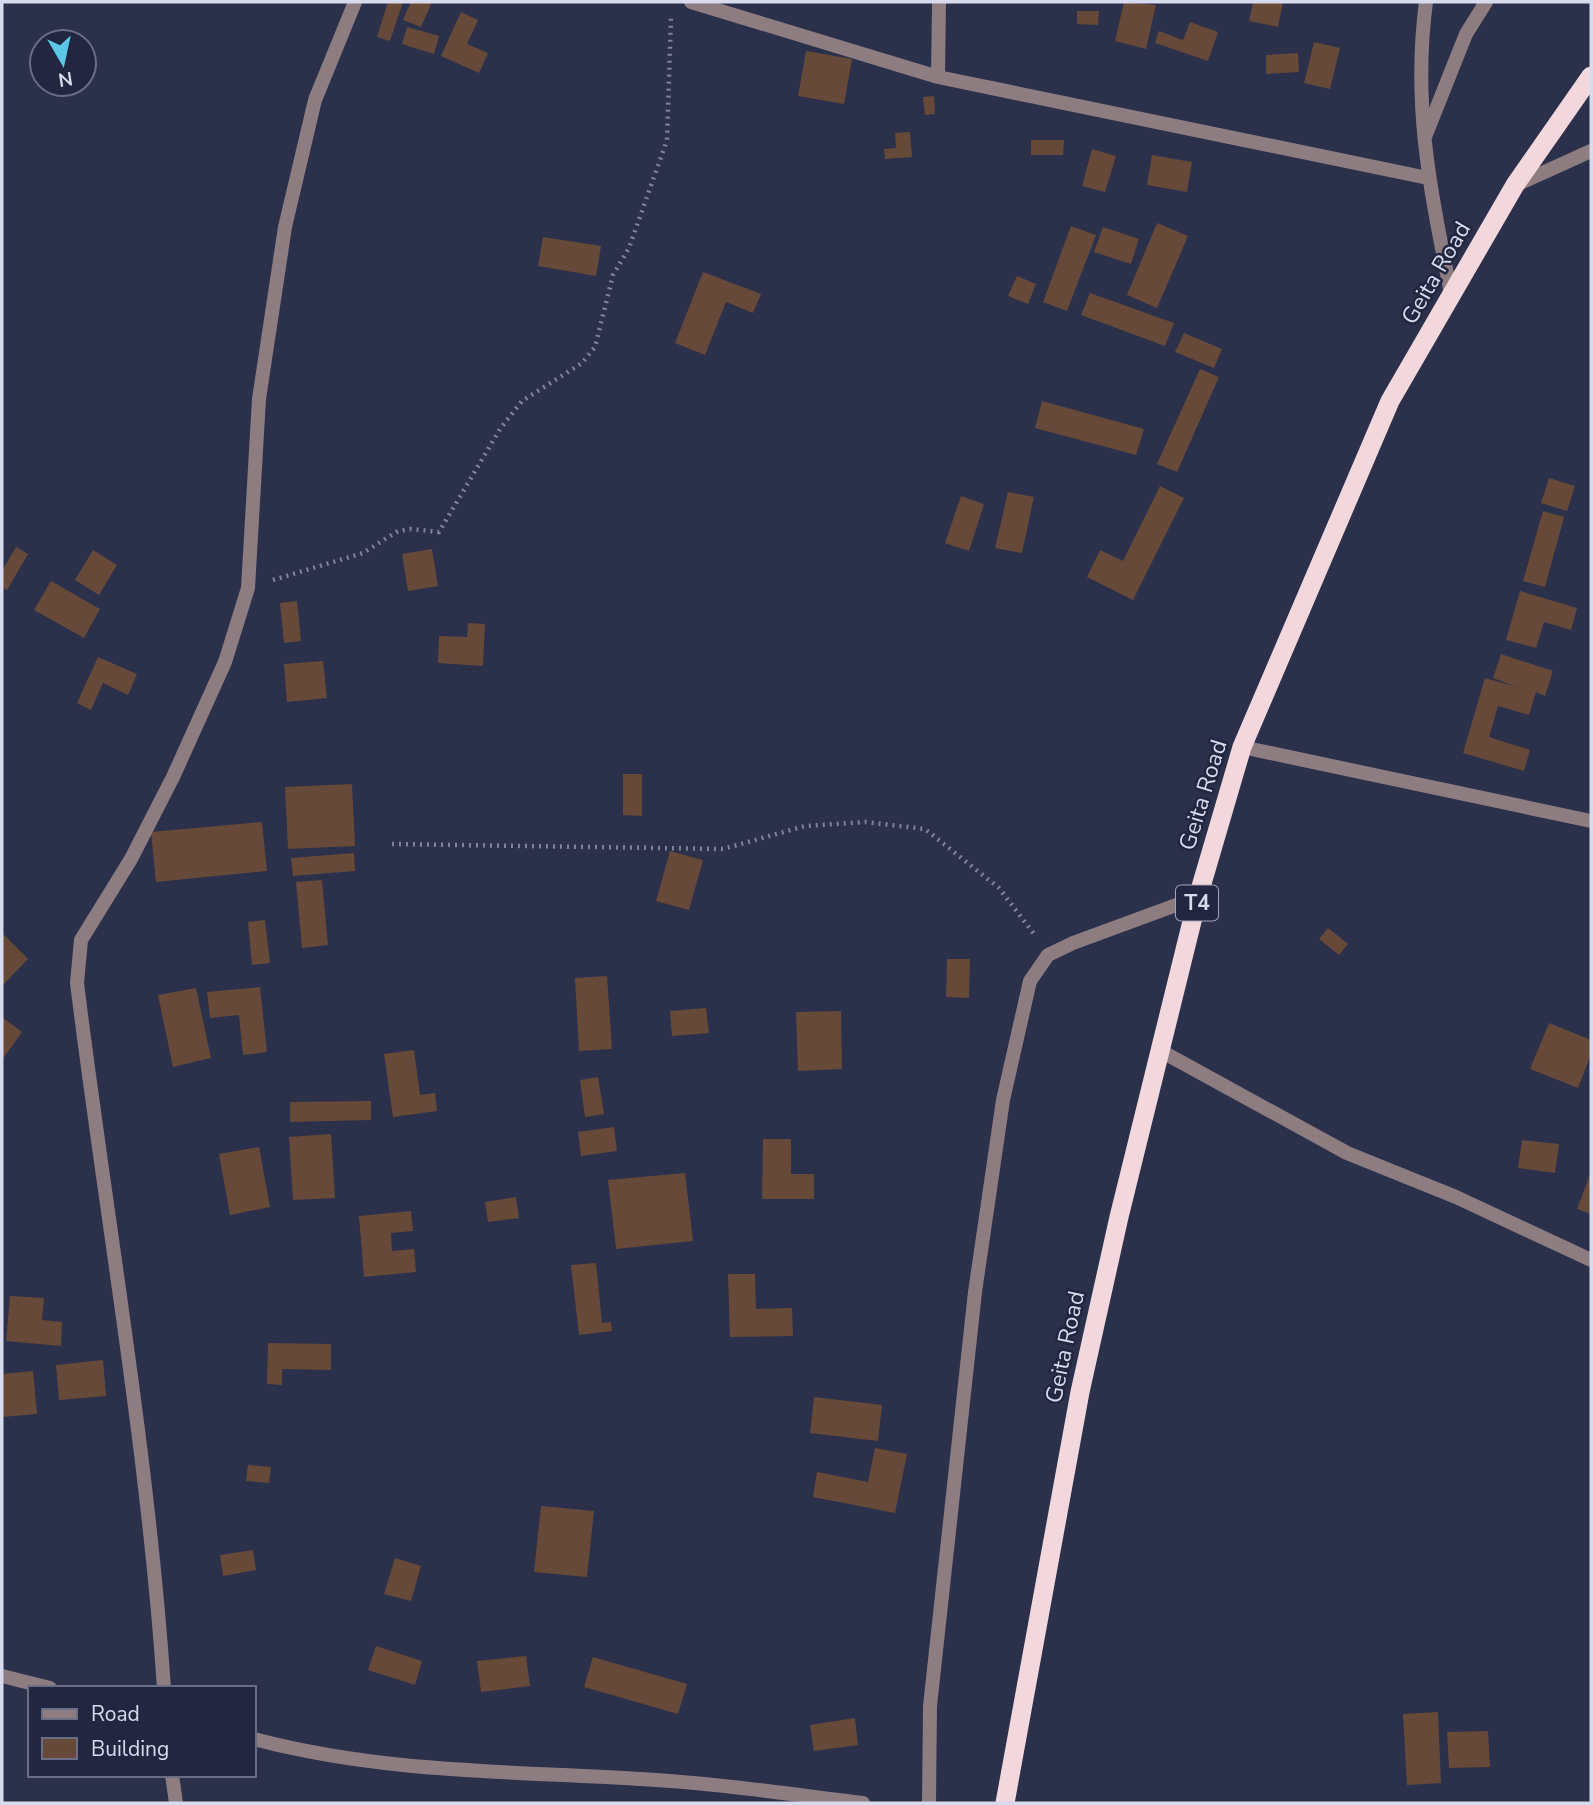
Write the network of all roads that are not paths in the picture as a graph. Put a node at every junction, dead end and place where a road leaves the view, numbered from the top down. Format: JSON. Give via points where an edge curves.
{"nodes":[{"id":1,"x":355,"y":2,"type":"edge"},
{"id":2,"x":691,"y":2,"type":"edge"},
{"id":3,"x":939,"y":2,"type":"edge"},
{"id":4,"x":1426,"y":2,"type":"edge"},
{"id":5,"x":1486,"y":2,"type":"edge"},
{"id":6,"x":1591,"y":76,"type":"edge"},
{"id":7,"x":938,"y":77,"type":"junction"},
{"id":8,"x":1424,"y":141,"type":"junction"},
{"id":9,"x":1591,"y":152,"type":"edge"},
{"id":10,"x":1428,"y":178,"type":"junction"},
{"id":11,"x":1515,"y":185,"type":"junction"},
{"id":12,"x":1451,"y":294,"type":"junction"},
{"id":13,"x":1241,"y":747,"type":"junction"},
{"id":14,"x":1591,"y":821,"type":"edge"},
{"id":15,"x":1198,"y":898,"type":"junction"},
{"id":16,"x":1160,"y":1050,"type":"junction"},
{"id":17,"x":1591,"y":1260,"type":"edge"},
{"id":18,"x":2,"y":1676,"type":"edge"},
{"id":19,"x":42,"y":1686,"type":"edge"},
{"id":20,"x":164,"y":1686,"type":"edge"},
{"id":21,"x":256,"y":1740,"type":"edge"},
{"id":22,"x":172,"y":1777,"type":"edge"},
{"id":23,"x":176,"y":1803,"type":"edge"},
{"id":24,"x":863,"y":1803,"type":"edge"},
{"id":25,"x":929,"y":1803,"type":"edge"},
{"id":26,"x":1005,"y":1803,"type":"edge"}],
"edges":[{"from":1,"to":20,"type":"street","via":[[315,100],[285,228],[259,399],[248,588],[225,662],[173,777],[131,859],[80,940],[77,983],[140,1432]]},
{"from":2,"to":7,"type":"street"},
{"from":3,"to":7,"type":"street"},
{"from":4,"to":8,"type":"street","via":[[1419,82]]},
{"from":5,"to":8,"type":"street","via":[[1466,34]]},
{"from":6,"to":11,"type":"highway","name":"Geita Road","number":"T4"},
{"from":7,"to":10,"type":"street"},
{"from":8,"to":10,"type":"street"},
{"from":9,"to":11,"type":"street"},
{"from":10,"to":12,"type":"street"},
{"from":11,"to":12,"type":"highway","name":"Geita Road","number":"T4"},
{"from":12,"to":13,"type":"highway","name":"Geita Road","number":"T4","via":[[1390,401]]},
{"from":13,"to":14,"type":"street"},
{"from":13,"to":15,"type":"highway","name":"Geita Road","number":"T4"},
{"from":15,"to":16,"type":"highway","name":"Geita Road","number":"T4"},
{"from":15,"to":25,"type":"street","via":[[1048,955],[1030,981],[1003,1100],[975,1292],[930,1706]]},
{"from":16,"to":17,"type":"street","via":[[1347,1153]]},
{"from":16,"to":26,"type":"highway","name":"Geita Road","number":"T4","via":[[1080,1392]]},
{"from":18,"to":19,"type":"street"},
{"from":21,"to":24,"type":"street","via":[[414,1769],[706,1783]]},
{"from":22,"to":23,"type":"street"}]}
